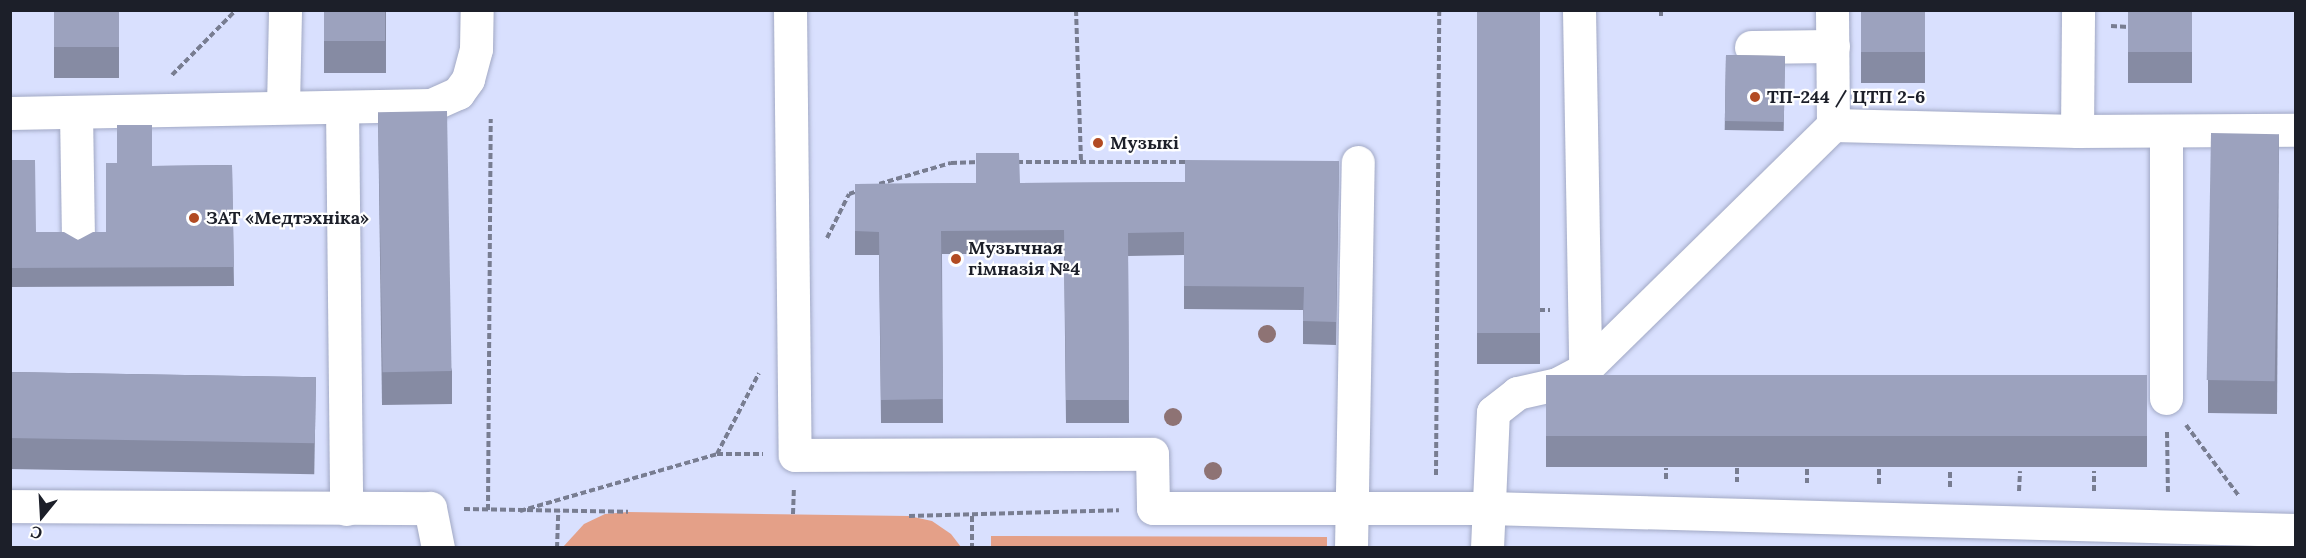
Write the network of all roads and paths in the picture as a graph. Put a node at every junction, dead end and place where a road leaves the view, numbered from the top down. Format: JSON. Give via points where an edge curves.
{"nodes":[{"id":1,"x":236,"y":10,"type":"edge"},
{"id":2,"x":285,"y":10,"type":"edge"},
{"id":3,"x":477,"y":10,"type":"edge"},
{"id":4,"x":790,"y":10,"type":"edge"},
{"id":5,"x":1076,"y":10,"type":"edge"},
{"id":6,"x":1439,"y":10,"type":"edge"},
{"id":7,"x":1580,"y":10,"type":"edge"},
{"id":8,"x":1832,"y":10,"type":"edge"},
{"id":9,"x":2078,"y":10,"type":"edge"},
{"id":10,"x":1833,"y":46,"type":"junction"},
{"id":11,"x":1751,"y":47,"type":"dead end"},
{"id":12,"x":166,"y":81,"type":"dead end"},
{"id":13,"x":283,"y":107,"type":"junction"},
{"id":14,"x":342,"y":107,"type":"junction"},
{"id":15,"x":10,"y":112,"type":"edge"},
{"id":16,"x":76,"y":112,"type":"junction"},
{"id":17,"x":491,"y":119,"type":"dead end"},
{"id":18,"x":1833,"y":125,"type":"junction"},
{"id":19,"x":2295,"y":130,"type":"edge"},
{"id":20,"x":2077,"y":131,"type":"junction"},
{"id":21,"x":2166,"y":132,"type":"junction"},
{"id":22,"x":986,"y":162,"type":"edge"},
{"id":23,"x":1010,"y":162,"type":"edge"},
{"id":24,"x":1081,"y":162,"type":"junction"},
{"id":25,"x":1196,"y":162,"type":"edge"},
{"id":26,"x":1358,"y":162,"type":"dead end"},
{"id":27,"x":872,"y":187,"type":"edge"},
{"id":28,"x":860,"y":190,"type":"edge"},
{"id":29,"x":78,"y":239,"type":"edge"},
{"id":30,"x":823,"y":246,"type":"dead end"},
{"id":31,"x":1586,"y":369,"type":"junction"},
{"id":32,"x":760,"y":371,"type":"dead end"},
{"id":33,"x":2166,"y":398,"type":"junction"},
{"id":34,"x":717,"y":454,"type":"junction"},
{"id":35,"x":795,"y":455,"type":"junction"},
{"id":36,"x":1879,"y":469,"type":"dead end"},
{"id":37,"x":1950,"y":470,"type":"dead end"},
{"id":38,"x":2020,"y":471,"type":"dead end"},
{"id":39,"x":2094,"y":471,"type":"dead end"},
{"id":40,"x":1879,"y":495,"type":"dead end"},
{"id":41,"x":1950,"y":496,"type":"dead end"},
{"id":42,"x":2019,"y":498,"type":"dead end"},
{"id":43,"x":2094,"y":499,"type":"dead end"},
{"id":44,"x":10,"y":506,"type":"edge"},
{"id":45,"x":1351,"y":506,"type":"junction"},
{"id":46,"x":430,"y":508,"type":"junction"},
{"id":47,"x":1153,"y":508,"type":"junction"},
{"id":48,"x":1488,"y":508,"type":"junction"},
{"id":49,"x":346,"y":509,"type":"junction"},
{"id":50,"x":1436,"y":509,"type":"junction"},
{"id":51,"x":488,"y":510,"type":"junction"},
{"id":52,"x":520,"y":511,"type":"junction"},
{"id":53,"x":558,"y":511,"type":"junction"},
{"id":54,"x":628,"y":512,"type":"dead end"},
{"id":55,"x":909,"y":516,"type":"dead end"},
{"id":56,"x":972,"y":516,"type":"junction"},
{"id":57,"x":2168,"y":527,"type":"junction"},
{"id":58,"x":2280,"y":530,"type":"edge"},
{"id":59,"x":438,"y":548,"type":"edge"},
{"id":60,"x":557,"y":548,"type":"edge"},
{"id":61,"x":972,"y":548,"type":"edge"},
{"id":62,"x":1351,"y":548,"type":"edge"},
{"id":63,"x":1487,"y":548,"type":"edge"}],
"edges":[{"from":1,"to":12,"type":"path"},
{"from":2,"to":13,"type":"lane"},
{"from":3,"to":14,"type":"lane","via":[[474,64],[458,93],[431,105]]},
{"from":4,"to":35,"type":"lane"},
{"from":5,"to":24,"type":"path"},
{"from":6,"to":50,"type":"path"},
{"from":7,"to":31,"type":"lane"},
{"from":8,"to":10,"type":"lane"},
{"from":9,"to":20,"type":"lane"},
{"from":10,"to":11,"type":"lane"},
{"from":10,"to":18,"type":"lane"},
{"from":13,"to":14,"type":"lane"},
{"from":13,"to":16,"type":"lane"},
{"from":14,"to":49,"type":"lane"},
{"from":15,"to":16,"type":"lane"},
{"from":16,"to":29,"type":"lane"},
{"from":17,"to":51,"type":"path"},
{"from":18,"to":20,"type":"lane"},
{"from":18,"to":31,"type":"lane"},
{"from":19,"to":21,"type":"lane"},
{"from":20,"to":21,"type":"lane"},
{"from":21,"to":33,"type":"lane"},
{"from":22,"to":27,"type":"path","via":[[951,162]]},
{"from":23,"to":24,"type":"path"},
{"from":24,"to":25,"type":"path"},
{"from":26,"to":45,"type":"lane"},
{"from":28,"to":30,"type":"path","via":[[849,194]]},
{"from":31,"to":48,"type":"lane","via":[[1557,384],[1517,393],[1492,412]]},
{"from":32,"to":34,"type":"path"},
{"from":33,"to":57,"type":"path"},
{"from":33,"to":58,"type":"path"},
{"from":34,"to":35,"type":"path"},
{"from":34,"to":52,"type":"path"},
{"from":35,"to":47,"type":"lane","via":[[1152,454]]},
{"from":36,"to":40,"type":"path"},
{"from":37,"to":41,"type":"path"},
{"from":38,"to":42,"type":"path"},
{"from":39,"to":43,"type":"path"},
{"from":44,"to":49,"type":"lane"},
{"from":45,"to":47,"type":"lane"},
{"from":45,"to":50,"type":"lane"},
{"from":45,"to":62,"type":"lane"},
{"from":46,"to":49,"type":"lane"},
{"from":46,"to":51,"type":"path"},
{"from":46,"to":59,"type":"lane"},
{"from":47,"to":56,"type":"path"},
{"from":48,"to":50,"type":"lane"},
{"from":48,"to":57,"type":"lane"},
{"from":48,"to":63,"type":"lane"},
{"from":51,"to":52,"type":"path"},
{"from":52,"to":53,"type":"path"},
{"from":53,"to":54,"type":"path"},
{"from":53,"to":60,"type":"path"},
{"from":55,"to":56,"type":"path"},
{"from":56,"to":61,"type":"path"},
{"from":57,"to":58,"type":"lane"}]}
